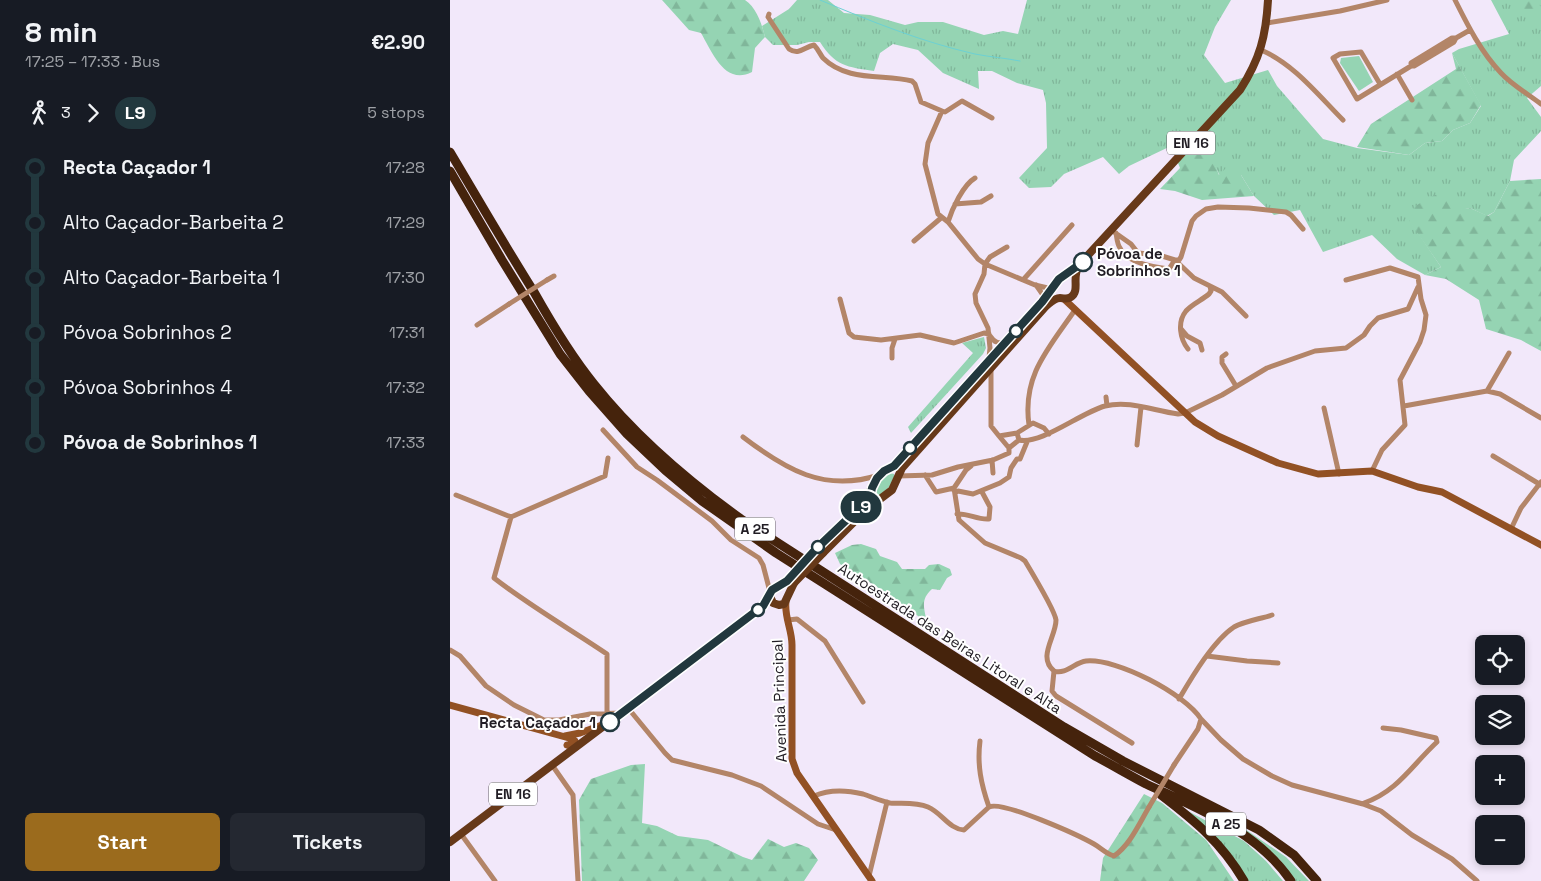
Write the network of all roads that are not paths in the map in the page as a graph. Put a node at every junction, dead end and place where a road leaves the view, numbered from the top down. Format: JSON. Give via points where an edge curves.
{"nodes":[{"id":1,"x":1268,"y":0,"type":"edge"},
{"id":2,"x":1386,"y":0,"type":"edge"},
{"id":3,"x":1455,"y":0,"type":"edge"},
{"id":4,"x":769,"y":14,"type":"dead end"},
{"id":5,"x":1267,"y":22,"type":"junction"},
{"id":6,"x":1470,"y":30,"type":"junction"},
{"id":7,"x":1260,"y":50,"type":"junction"},
{"id":8,"x":1397,"y":74,"type":"junction"},
{"id":9,"x":1380,"y":84,"type":"junction"},
{"id":10,"x":1412,"y":100,"type":"dead end"},
{"id":11,"x":1541,"y":104,"type":"edge"},
{"id":12,"x":942,"y":112,"type":"junction"},
{"id":13,"x":992,"y":118,"type":"dead end"},
{"id":14,"x":1343,"y":120,"type":"dead end"},
{"id":15,"x":450,"y":152,"type":"edge"},
{"id":16,"x":450,"y":171,"type":"edge"},
{"id":17,"x":975,"y":178,"type":"dead end"},
{"id":18,"x":991,"y":196,"type":"dead end"},
{"id":19,"x":955,"y":204,"type":"junction"},
{"id":20,"x":941,"y":218,"type":"junction"},
{"id":21,"x":948,"y":222,"type":"junction"},
{"id":22,"x":1072,"y":225,"type":"dead end"},
{"id":23,"x":1302,"y":229,"type":"dead end"},
{"id":24,"x":1114,"y":232,"type":"junction"},
{"id":25,"x":914,"y":241,"type":"dead end"},
{"id":26,"x":1007,"y":247,"type":"dead end"},
{"id":27,"x":1175,"y":260,"type":"junction"},
{"id":28,"x":985,"y":264,"type":"junction"},
{"id":29,"x":1078,"y":266,"type":"junction"},
{"id":30,"x":554,"y":276,"type":"dead end"},
{"id":31,"x":1063,"y":278,"type":"junction"},
{"id":32,"x":1023,"y":280,"type":"junction"},
{"id":33,"x":1346,"y":280,"type":"dead end"},
{"id":34,"x":1075,"y":282,"type":"junction"},
{"id":35,"x":1035,"y":285,"type":"junction"},
{"id":36,"x":1210,"y":286,"type":"junction"},
{"id":37,"x":1054,"y":287,"type":"junction"},
{"id":38,"x":1418,"y":287,"type":"junction"},
{"id":39,"x":1074,"y":296,"type":"junction"},
{"id":40,"x":1062,"y":298,"type":"junction"},
{"id":41,"x":840,"y":299,"type":"dead end"},
{"id":42,"x":1042,"y":302,"type":"junction"},
{"id":43,"x":1074,"y":310,"type":"junction"},
{"id":44,"x":1246,"y":316,"type":"dead end"},
{"id":45,"x":477,"y":325,"type":"dead end"},
{"id":46,"x":1180,"y":328,"type":"junction"},
{"id":47,"x":989,"y":334,"type":"junction"},
{"id":48,"x":895,"y":339,"type":"junction"},
{"id":49,"x":1006,"y":342,"type":"junction"},
{"id":50,"x":1188,"y":349,"type":"dead end"},
{"id":51,"x":1202,"y":350,"type":"dead end"},
{"id":52,"x":1510,"y":353,"type":"dead end"},
{"id":53,"x":1226,"y":354,"type":"dead end"},
{"id":54,"x":892,"y":358,"type":"dead end"},
{"id":55,"x":989,"y":365,"type":"junction"},
{"id":56,"x":979,"y":382,"type":"junction"},
{"id":57,"x":1236,"y":386,"type":"junction"},
{"id":58,"x":990,"y":388,"type":"junction"},
{"id":59,"x":1487,"y":391,"type":"junction"},
{"id":60,"x":1106,"y":397,"type":"dead end"},
{"id":61,"x":1107,"y":406,"type":"junction"},
{"id":62,"x":1404,"y":406,"type":"junction"},
{"id":63,"x":1141,"y":407,"type":"junction"},
{"id":64,"x":1324,"y":408,"type":"dead end"},
{"id":65,"x":1181,"y":412,"type":"junction"},
{"id":66,"x":1541,"y":418,"type":"edge"},
{"id":67,"x":1029,"y":426,"type":"junction"},
{"id":68,"x":603,"y":430,"type":"dead end"},
{"id":69,"x":1017,"y":433,"type":"junction"},
{"id":70,"x":1049,"y":434,"type":"junction"},
{"id":71,"x":743,"y":436,"type":"dead end"},
{"id":72,"x":999,"y":436,"type":"junction"},
{"id":73,"x":1019,"y":440,"type":"junction"},
{"id":74,"x":1027,"y":442,"type":"junction"},
{"id":75,"x":1137,"y":445,"type":"dead end"},
{"id":76,"x":1009,"y":451,"type":"junction"},
{"id":77,"x":1493,"y":456,"type":"dead end"},
{"id":78,"x":608,"y":458,"type":"dead end"},
{"id":79,"x":1017,"y":459,"type":"junction"},
{"id":80,"x":992,"y":460,"type":"junction"},
{"id":81,"x":908,"y":461,"type":"junction"},
{"id":82,"x":974,"y":464,"type":"junction"},
{"id":83,"x":890,"y":468,"type":"junction"},
{"id":84,"x":1372,"y":471,"type":"junction"},
{"id":85,"x":925,"y":474,"type":"junction"},
{"id":86,"x":992,"y":474,"type":"dead end"},
{"id":87,"x":1339,"y":474,"type":"junction"},
{"id":88,"x":880,"y":475,"type":"junction"},
{"id":89,"x":898,"y":475,"type":"junction"},
{"id":90,"x":911,"y":475,"type":"junction"},
{"id":91,"x":860,"y":481,"type":"junction"},
{"id":92,"x":1540,"y":484,"type":"edge"},
{"id":93,"x":954,"y":491,"type":"junction"},
{"id":94,"x":871,"y":492,"type":"junction"},
{"id":95,"x":982,"y":492,"type":"junction"},
{"id":96,"x":456,"y":494,"type":"dead end"},
{"id":97,"x":879,"y":499,"type":"junction"},
{"id":98,"x":957,"y":516,"type":"junction"},
{"id":99,"x":511,"y":517,"type":"junction"},
{"id":100,"x":1511,"y":529,"type":"junction"},
{"id":101,"x":1541,"y":545,"type":"edge"},
{"id":102,"x":820,"y":551,"type":"junction"},
{"id":103,"x":791,"y":581,"type":"junction"},
{"id":104,"x":774,"y":596,"type":"junction"},
{"id":105,"x":787,"y":598,"type":"junction"},
{"id":106,"x":1272,"y":615,"type":"dead end"},
{"id":107,"x":787,"y":618,"type":"junction"},
{"id":108,"x":450,"y":650,"type":"edge"},
{"id":109,"x":1207,"y":656,"type":"junction"},
{"id":110,"x":1278,"y":663,"type":"dead end"},
{"id":111,"x":1054,"y":672,"type":"junction"},
{"id":112,"x":1178,"y":699,"type":"junction"},
{"id":113,"x":863,"y":702,"type":"dead end"},
{"id":114,"x":450,"y":704,"type":"edge"},
{"id":115,"x":628,"y":708,"type":"junction"},
{"id":116,"x":621,"y":713,"type":"junction"},
{"id":117,"x":607,"y":714,"type":"junction"},
{"id":118,"x":1201,"y":719,"type":"junction"},
{"id":119,"x":544,"y":720,"type":"junction"},
{"id":120,"x":610,"y":722,"type":"junction"},
{"id":121,"x":1383,"y":728,"type":"dead end"},
{"id":122,"x":541,"y":731,"type":"junction"},
{"id":123,"x":562,"y":736,"type":"junction"},
{"id":124,"x":980,"y":741,"type":"dead end"},
{"id":125,"x":1132,"y":743,"type":"dead end"},
{"id":126,"x":568,"y":745,"type":"junction"},
{"id":127,"x":576,"y":747,"type":"junction"},
{"id":128,"x":565,"y":755,"type":"junction"},
{"id":129,"x":552,"y":765,"type":"junction"},
{"id":130,"x":1147,"y":784,"type":"junction"},
{"id":131,"x":814,"y":796,"type":"junction"},
{"id":132,"x":887,"y":802,"type":"junction"},
{"id":133,"x":1363,"y":804,"type":"junction"},
{"id":134,"x":989,"y":807,"type":"junction"},
{"id":135,"x":828,"y":818,"type":"junction"},
{"id":136,"x":818,"y":824,"type":"junction"},
{"id":137,"x":836,"y":830,"type":"junction"},
{"id":138,"x":461,"y":834,"type":"junction"},
{"id":139,"x":450,"y":842,"type":"edge"},
{"id":140,"x":870,"y":879,"type":"edge"},
{"id":141,"x":494,"y":881,"type":"edge"},
{"id":142,"x":578,"y":881,"type":"edge"},
{"id":143,"x":1244,"y":881,"type":"edge"},
{"id":144,"x":1291,"y":881,"type":"edge"},
{"id":145,"x":1317,"y":881,"type":"edge"},
{"id":146,"x":1478,"y":881,"type":"edge"}],
"edges":[{"from":1,"to":5,"type":"main road","number":"EN 16"},
{"from":2,"to":5,"type":"street"},
{"from":3,"to":6,"type":"street"},
{"from":4,"to":12,"type":"street","via":[[792,51],[798,53],[814,46],[830,64],[846,71],[912,81],[921,102]]},
{"from":5,"to":7,"type":"main road","number":"EN 16"},
{"from":6,"to":8,"type":"street"},
{"from":6,"to":11,"type":"street","via":[[1502,74]]},
{"from":7,"to":14,"type":"street","via":[[1286,64]]},
{"from":7,"to":24,"type":"main road","number":"EN 16","via":[[1254,68],[1240,90]]},
{"from":8,"to":9,"type":"street"},
{"from":8,"to":10,"type":"street"},
{"from":9,"to":9,"type":"street","via":[[1361,52],[1333,58],[1357,99]]},
{"from":12,"to":13,"type":"street","via":[[962,101]]},
{"from":12,"to":20,"type":"street","via":[[928,143],[925,164]]},
{"from":15,"to":145,"type":"highway","name":"Autoestrada das Beiras Litoral e Alta","number":"A 25","via":[[567,348],[594,384],[668,463],[741,519],[1064,727],[1123,761],[1259,830],[1294,856]]},
{"from":16,"to":130,"type":"highway","name":"Autoestrada das Beiras Litoral e Alta","number":"A 25","via":[[560,354],[627,434],[665,470],[702,501],[776,553],[1095,756]]},
{"from":17,"to":19,"type":"street","via":[[970,180]]},
{"from":18,"to":19,"type":"street","via":[[981,202]]},
{"from":19,"to":21,"type":"street"},
{"from":20,"to":21,"type":"street"},
{"from":20,"to":25,"type":"street"},
{"from":21,"to":28,"type":"street"},
{"from":22,"to":32,"type":"street"},
{"from":23,"to":27,"type":"street","via":[[1286,212],[1212,207],[1196,216],[1181,257]]},
{"from":24,"to":27,"type":"street","via":[[1138,253]]},
{"from":24,"to":27,"type":"street","via":[[1123,253],[1145,266],[1169,268]]},
{"from":24,"to":29,"type":"main road","number":"EN 16"},
{"from":26,"to":28,"type":"street"},
{"from":27,"to":36,"type":"street","via":[[1194,278]]},
{"from":28,"to":32,"type":"street"},
{"from":28,"to":47,"type":"street","via":[[975,298]]},
{"from":29,"to":31,"type":"main road","number":"EN 16"},
{"from":29,"to":34,"type":"main road"},
{"from":30,"to":45,"type":"street","bridge":true},
{"from":31,"to":34,"type":"main road"},
{"from":31,"to":37,"type":"main road","number":"EN 16"},
{"from":32,"to":35,"type":"street"},
{"from":33,"to":38,"type":"street","via":[[1390,268],[1418,277]]},
{"from":34,"to":39,"type":"main road"},
{"from":35,"to":37,"type":"street"},
{"from":35,"to":42,"type":"street","via":[[1042,295]]},
{"from":36,"to":44,"type":"street","via":[[1222,292]]},
{"from":36,"to":46,"type":"street","via":[[1208,294],[1184,313]]},
{"from":37,"to":40,"type":"main road"},
{"from":37,"to":42,"type":"main road","number":"EN 16"},
{"from":38,"to":57,"type":"street","via":[[1408,309],[1378,318],[1364,335],[1346,348],[1307,354],[1267,368]]},
{"from":38,"to":62,"type":"street","via":[[1426,315],[1420,342],[1400,380]]},
{"from":39,"to":40,"type":"main road","number":"EN 16"},
{"from":39,"to":43,"type":"street","via":[[1071,302]]},
{"from":40,"to":43,"type":"street"},
{"from":40,"to":55,"type":"main road","number":"EN 16","via":[[1046,306]]},
{"from":41,"to":48,"type":"street","via":[[851,335],[874,340]]},
{"from":42,"to":49,"type":"main road","number":"EN 16"},
{"from":43,"to":65,"type":"street"},
{"from":43,"to":67,"type":"street","via":[[1032,378],[1028,394]]},
{"from":46,"to":50,"type":"street","via":[[1183,344]]},
{"from":46,"to":51,"type":"street","via":[[1200,343]]},
{"from":47,"to":48,"type":"street","via":[[954,343],[920,335]]},
{"from":47,"to":49,"type":"street","via":[[997,342]]},
{"from":47,"to":55,"type":"street"},
{"from":48,"to":54,"type":"street"},
{"from":49,"to":55,"type":"main road","number":"EN 16"},
{"from":52,"to":59,"type":"street"},
{"from":53,"to":57,"type":"street","via":[[1222,362]]},
{"from":55,"to":56,"type":"main road","number":"EN 16"},
{"from":55,"to":58,"type":"street"},
{"from":55,"to":83,"type":"main road","number":"EN 16"},
{"from":56,"to":58,"type":"street"},
{"from":56,"to":81,"type":"main road","number":"EN 16"},
{"from":57,"to":65,"type":"street"},
{"from":58,"to":72,"type":"street","via":[[991,426]]},
{"from":59,"to":62,"type":"street"},
{"from":59,"to":66,"type":"street","via":[[1500,394]]},
{"from":60,"to":61,"type":"street"},
{"from":61,"to":63,"type":"street"},
{"from":61,"to":70,"type":"street","via":[[1074,419]]},
{"from":62,"to":84,"type":"street","via":[[1405,425],[1382,450]]},
{"from":63,"to":65,"type":"street"},
{"from":63,"to":75,"type":"street"},
{"from":64,"to":87,"type":"street"},
{"from":65,"to":87,"type":"street","via":[[1210,432],[1264,458],[1318,474]]},
{"from":67,"to":69,"type":"street"},
{"from":67,"to":70,"type":"street","via":[[1033,423]]},
{"from":68,"to":104,"type":"street","via":[[637,467],[759,558]]},
{"from":69,"to":72,"type":"street"},
{"from":69,"to":73,"type":"street"},
{"from":70,"to":74,"type":"street"},
{"from":71,"to":91,"type":"street","via":[[777,462],[814,478]]},
{"from":72,"to":76,"type":"street"},
{"from":73,"to":74,"type":"street"},
{"from":73,"to":76,"type":"street"},
{"from":74,"to":79,"type":"street"},
{"from":76,"to":79,"type":"street"},
{"from":76,"to":80,"type":"street"},
{"from":77,"to":92,"type":"street"},
{"from":78,"to":99,"type":"street","via":[[604,476]]},
{"from":79,"to":95,"type":"street","via":[[1006,480]]},
{"from":80,"to":82,"type":"street"},
{"from":80,"to":86,"type":"street"},
{"from":81,"to":89,"type":"main road","number":"EN 16"},
{"from":81,"to":90,"type":"street"},
{"from":82,"to":85,"type":"street"},
{"from":82,"to":93,"type":"street","via":[[966,470]]},
{"from":83,"to":88,"type":"main road","number":"EN 16"},
{"from":83,"to":89,"type":"main road"},
{"from":84,"to":87,"type":"street"},
{"from":84,"to":100,"type":"street","via":[[1442,492]]},
{"from":85,"to":90,"type":"street"},
{"from":85,"to":93,"type":"street","via":[[936,492]]},
{"from":88,"to":91,"type":"street"},
{"from":88,"to":94,"type":"main road","number":"EN 16"},
{"from":89,"to":90,"type":"street"},
{"from":89,"to":97,"type":"main road","number":"EN 16","via":[[892,490]]},
{"from":91,"to":94,"type":"street"},
{"from":92,"to":100,"type":"street","via":[[1521,508]]},
{"from":93,"to":95,"type":"street"},
{"from":93,"to":98,"type":"street"},
{"from":94,"to":97,"type":"main road","via":[[874,498]]},
{"from":94,"to":102,"type":"main road","number":"EN 16"},
{"from":95,"to":98,"type":"street","via":[[990,507],[989,519],[963,514]]},
{"from":96,"to":99,"type":"street"},
{"from":97,"to":102,"type":"main road","number":"EN 16"},
{"from":98,"to":111,"type":"street","via":[[985,543],[1021,558],[1028,566],[1054,614],[1055,625],[1047,652],[1048,663]]},
{"from":99,"to":117,"type":"street","via":[[494,578],[607,654]]},
{"from":100,"to":101,"type":"street"},
{"from":102,"to":103,"type":"main road","number":"EN 16","bridge":true},
{"from":103,"to":104,"type":"main road","number":"EN 16"},
{"from":103,"to":105,"type":"main road","number":"EN 16"},
{"from":104,"to":105,"type":"main road","via":[[781,605]]},
{"from":104,"to":105,"type":"main road","via":[[785,589]]},
{"from":104,"to":107,"type":"street"},
{"from":104,"to":115,"type":"main road","number":"EN 16"},
{"from":105,"to":107,"type":"street","name":"Avenida Principal"},
{"from":106,"to":109,"type":"street","via":[[1234,628]]},
{"from":107,"to":113,"type":"street","via":[[796,619],[825,642]]},
{"from":107,"to":131,"type":"street","name":"Avenida Principal","via":[[792,634],[792,759]]},
{"from":108,"to":119,"type":"street","via":[[460,656],[486,686]]},
{"from":109,"to":110,"type":"street"},
{"from":109,"to":112,"type":"street"},
{"from":111,"to":112,"type":"street","via":[[1086,661],[1124,668],[1151,680]]},
{"from":111,"to":125,"type":"street","via":[[1052,691],[1056,696]]},
{"from":112,"to":118,"type":"street"},
{"from":114,"to":122,"type":"street"},
{"from":115,"to":116,"type":"main road","number":"EN 16"},
{"from":115,"to":136,"type":"street","via":[[672,760],[762,786]]},
{"from":116,"to":117,"type":"street"},
{"from":116,"to":120,"type":"main road","number":"EN 16"},
{"from":117,"to":119,"type":"street"},
{"from":118,"to":133,"type":"street","via":[[1243,758],[1272,776],[1292,785]]},
{"from":118,"to":134,"type":"street","bridge":true,"via":[[1198,729],[1126,844],[1114,856],[1037,818],[1008,808]]},
{"from":119,"to":122,"type":"street"},
{"from":120,"to":123,"type":"street"},
{"from":120,"to":127,"type":"main road","number":"EN 16"},
{"from":121,"to":133,"type":"street","via":[[1436,738],[1437,742],[1412,770]]},
{"from":122,"to":123,"type":"street"},
{"from":123,"to":126,"type":"street"},
{"from":123,"to":127,"type":"street","via":[[573,739]]},
{"from":124,"to":134,"type":"street","via":[[978,768]]},
{"from":126,"to":127,"type":"street"},
{"from":126,"to":128,"type":"street"},
{"from":127,"to":128,"type":"main road","number":"EN 16"},
{"from":128,"to":129,"type":"main road","number":"EN 16"},
{"from":129,"to":138,"type":"main road","number":"EN 16"},
{"from":129,"to":142,"type":"street","via":[[573,795]]},
{"from":130,"to":143,"type":"highway","via":[[1198,823],[1219,844]]},
{"from":130,"to":144,"type":"highway","name":"Autoestrada das Beiras Litoral e Alta","number":"A 25","via":[[1244,834],[1269,854]]},
{"from":131,"to":132,"type":"street","via":[[843,791]]},
{"from":131,"to":135,"type":"street","name":"Avenida Principal"},
{"from":132,"to":134,"type":"street","via":[[926,806],[937,811],[951,825],[964,830]]},
{"from":132,"to":140,"type":"street"},
{"from":133,"to":146,"type":"street","via":[[1381,811],[1412,835],[1452,859]]},
{"from":135,"to":136,"type":"street"},
{"from":135,"to":137,"type":"street","name":"Avenida Principal"},
{"from":136,"to":137,"type":"street"},
{"from":137,"to":140,"type":"street","name":"Avenida Principal"},
{"from":138,"to":139,"type":"main road","number":"EN 16"},
{"from":138,"to":141,"type":"street"}]}
